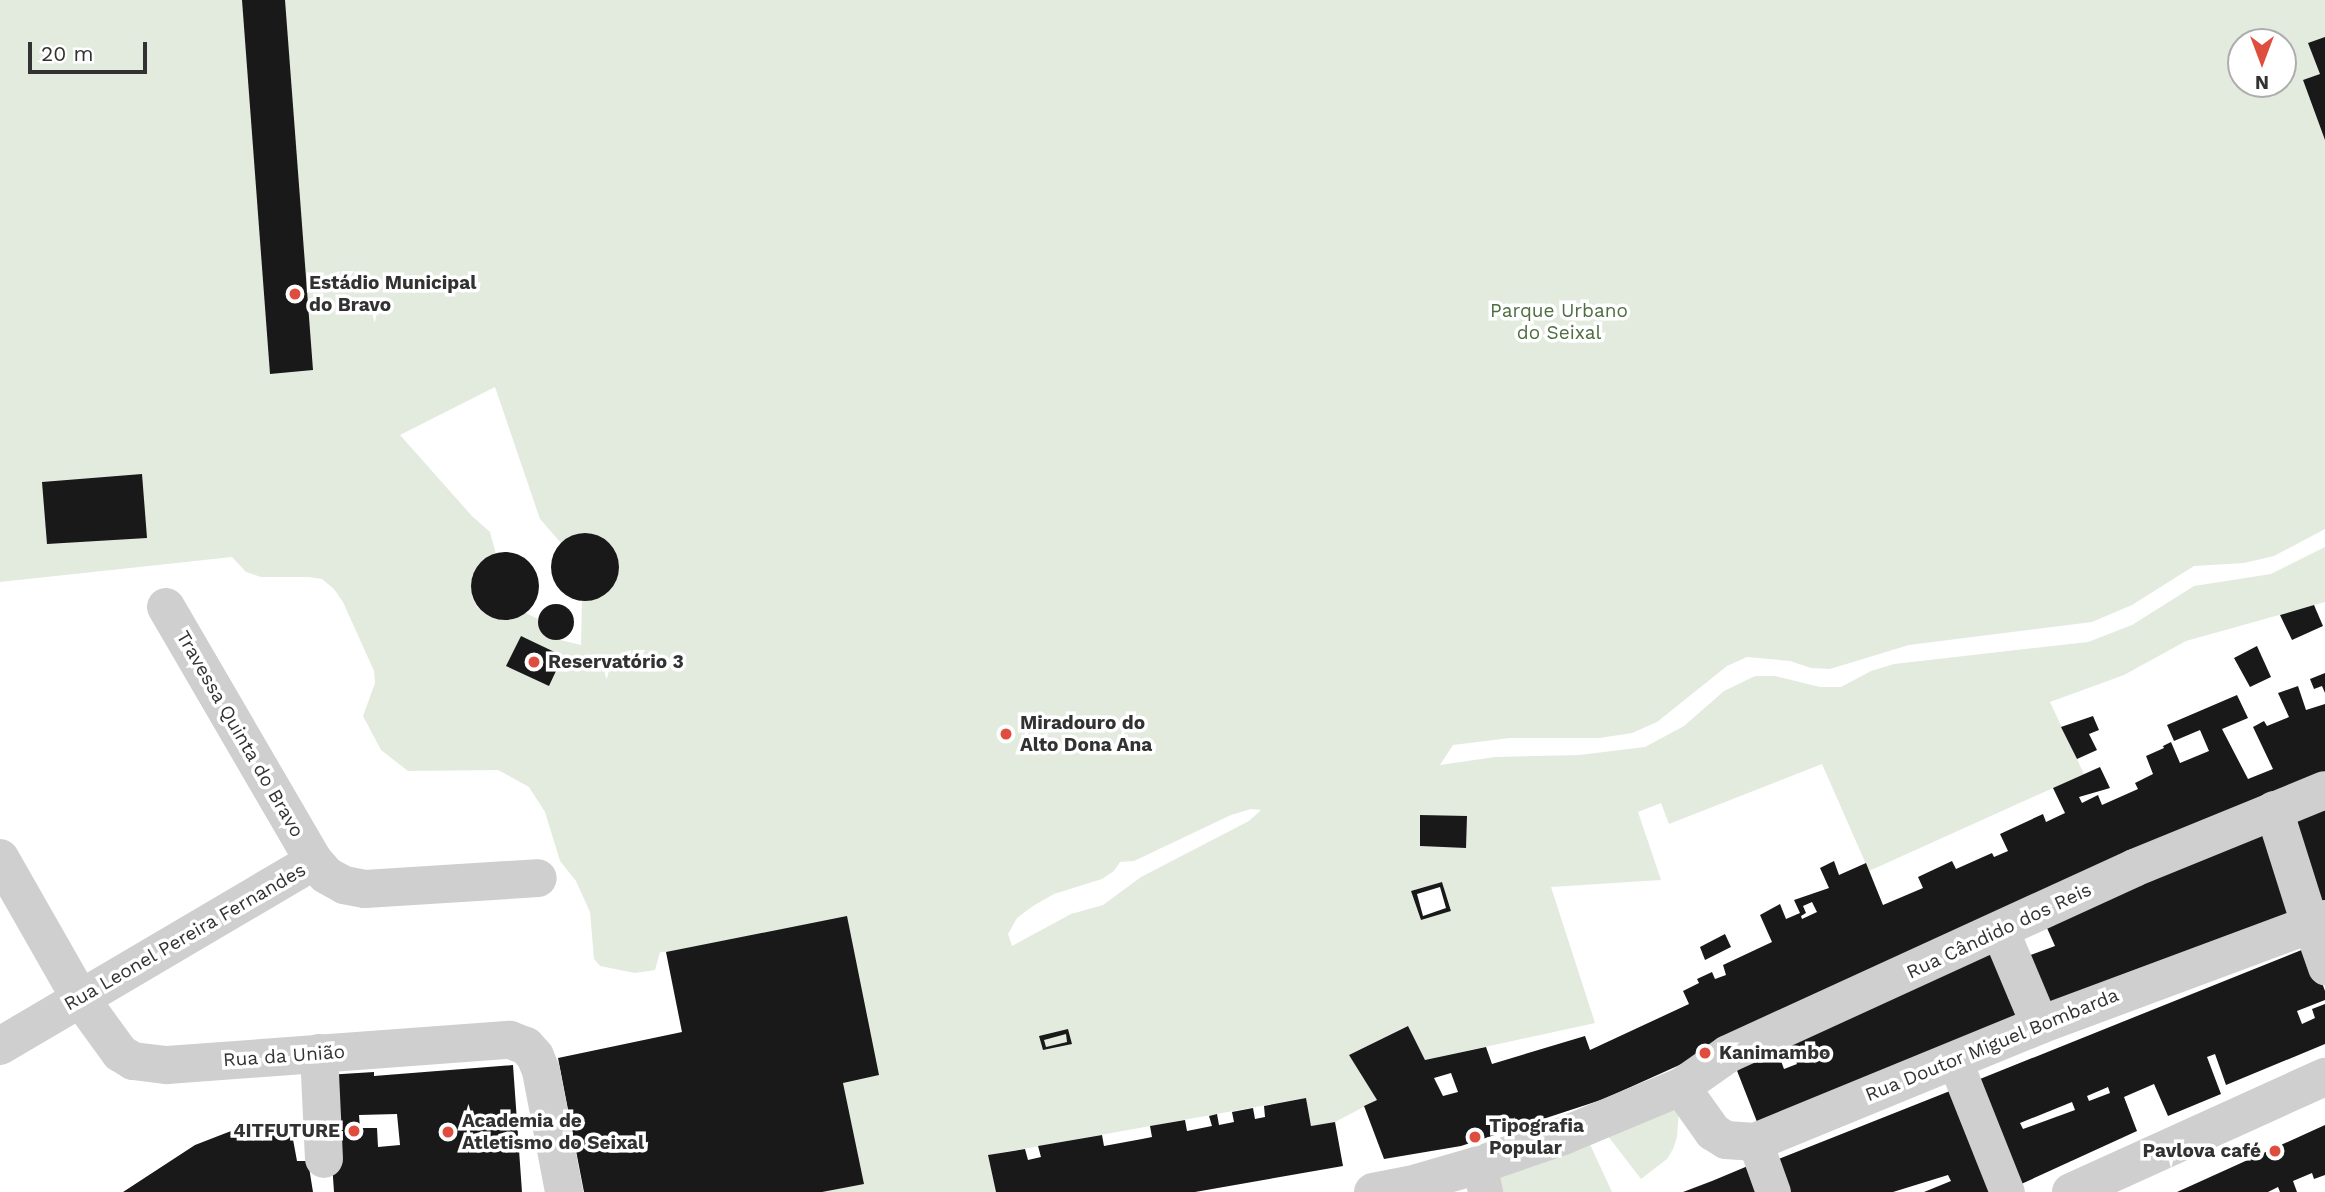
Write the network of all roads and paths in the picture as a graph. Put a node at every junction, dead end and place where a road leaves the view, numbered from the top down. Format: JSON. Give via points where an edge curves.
{"nodes":[{"id":1,"x":166,"y":607,"type":"dead end"},
{"id":2,"x":2325,"y":790,"type":"edge"},
{"id":3,"x":2274,"y":810,"type":"junction"},
{"id":4,"x":0,"y":858,"type":"edge"},
{"id":5,"x":314,"y":861,"type":"junction"},
{"id":6,"x":538,"y":878,"type":"dead end"},
{"id":7,"x":2318,"y":922,"type":"edge"},
{"id":8,"x":2000,"y":930,"type":"junction"},
{"id":9,"x":2325,"y":967,"type":"edge"},
{"id":10,"x":80,"y":999,"type":"junction"},
{"id":11,"x":2040,"y":1025,"type":"junction"},
{"id":12,"x":0,"y":1046,"type":"edge"},
{"id":13,"x":319,"y":1053,"type":"junction"},
{"id":14,"x":1954,"y":1059,"type":"junction"},
{"id":15,"x":2325,"y":1077,"type":"edge"},
{"id":16,"x":1681,"y":1087,"type":"junction"},
{"id":17,"x":1755,"y":1142,"type":"junction"},
{"id":18,"x":324,"y":1159,"type":"dead end"},
{"id":19,"x":1482,"y":1179,"type":"edge"},
{"id":20,"x":564,"y":1192,"type":"edge"},
{"id":21,"x":1373,"y":1192,"type":"edge"},
{"id":22,"x":1773,"y":1192,"type":"edge"},
{"id":23,"x":2007,"y":1192,"type":"edge"},
{"id":24,"x":2071,"y":1192,"type":"edge"}],
"edges":[{"from":1,"to":5,"type":"street","name":"Travessa Quinta do Bravo"},
{"from":2,"to":3,"type":"street","name":"Rua Cândido dos Reis"},
{"from":3,"to":7,"type":"street"},
{"from":3,"to":8,"type":"street","name":"Rua Cândido dos Reis"},
{"from":4,"to":10,"type":"street","name":"Rua da União"},
{"from":5,"to":6,"type":"street","name":"Rua Leonel Pereira Fernandes","via":[[344,885],[365,889]]},
{"from":5,"to":10,"type":"street","name":"Rua Leonel Pereira Fernandes"},
{"from":7,"to":9,"type":"street"},
{"from":7,"to":11,"type":"street","name":"Rua Doutor Miguel Bombarda"},
{"from":8,"to":11,"type":"street"},
{"from":8,"to":16,"type":"street","name":"Rua Cândido dos Reis","via":[[1728,1054]]},
{"from":10,"to":12,"type":"street","name":"Rua Leonel Pereira Fernandes"},
{"from":10,"to":13,"type":"street","name":"Rua da União","via":[[120,1054],[141,1062],[167,1065]]},
{"from":11,"to":14,"type":"street","name":"Rua Doutor Miguel Bombarda"},
{"from":13,"to":18,"type":"street"},
{"from":13,"to":20,"type":"street","name":"Rua da União","via":[[490,1040],[526,1046],[541,1071]]},
{"from":14,"to":17,"type":"street","name":"Rua Doutor Miguel Bombarda"},
{"from":14,"to":23,"type":"street"},
{"from":15,"to":24,"type":"street"},
{"from":16,"to":17,"type":"street","via":[[1713,1132],[1726,1140]]},
{"from":16,"to":19,"type":"street","name":"Rua Cândido dos Reis","via":[[1563,1136]]},
{"from":17,"to":22,"type":"street"},
{"from":19,"to":21,"type":"street","name":"Rua Cândido dos Reis"}]}
